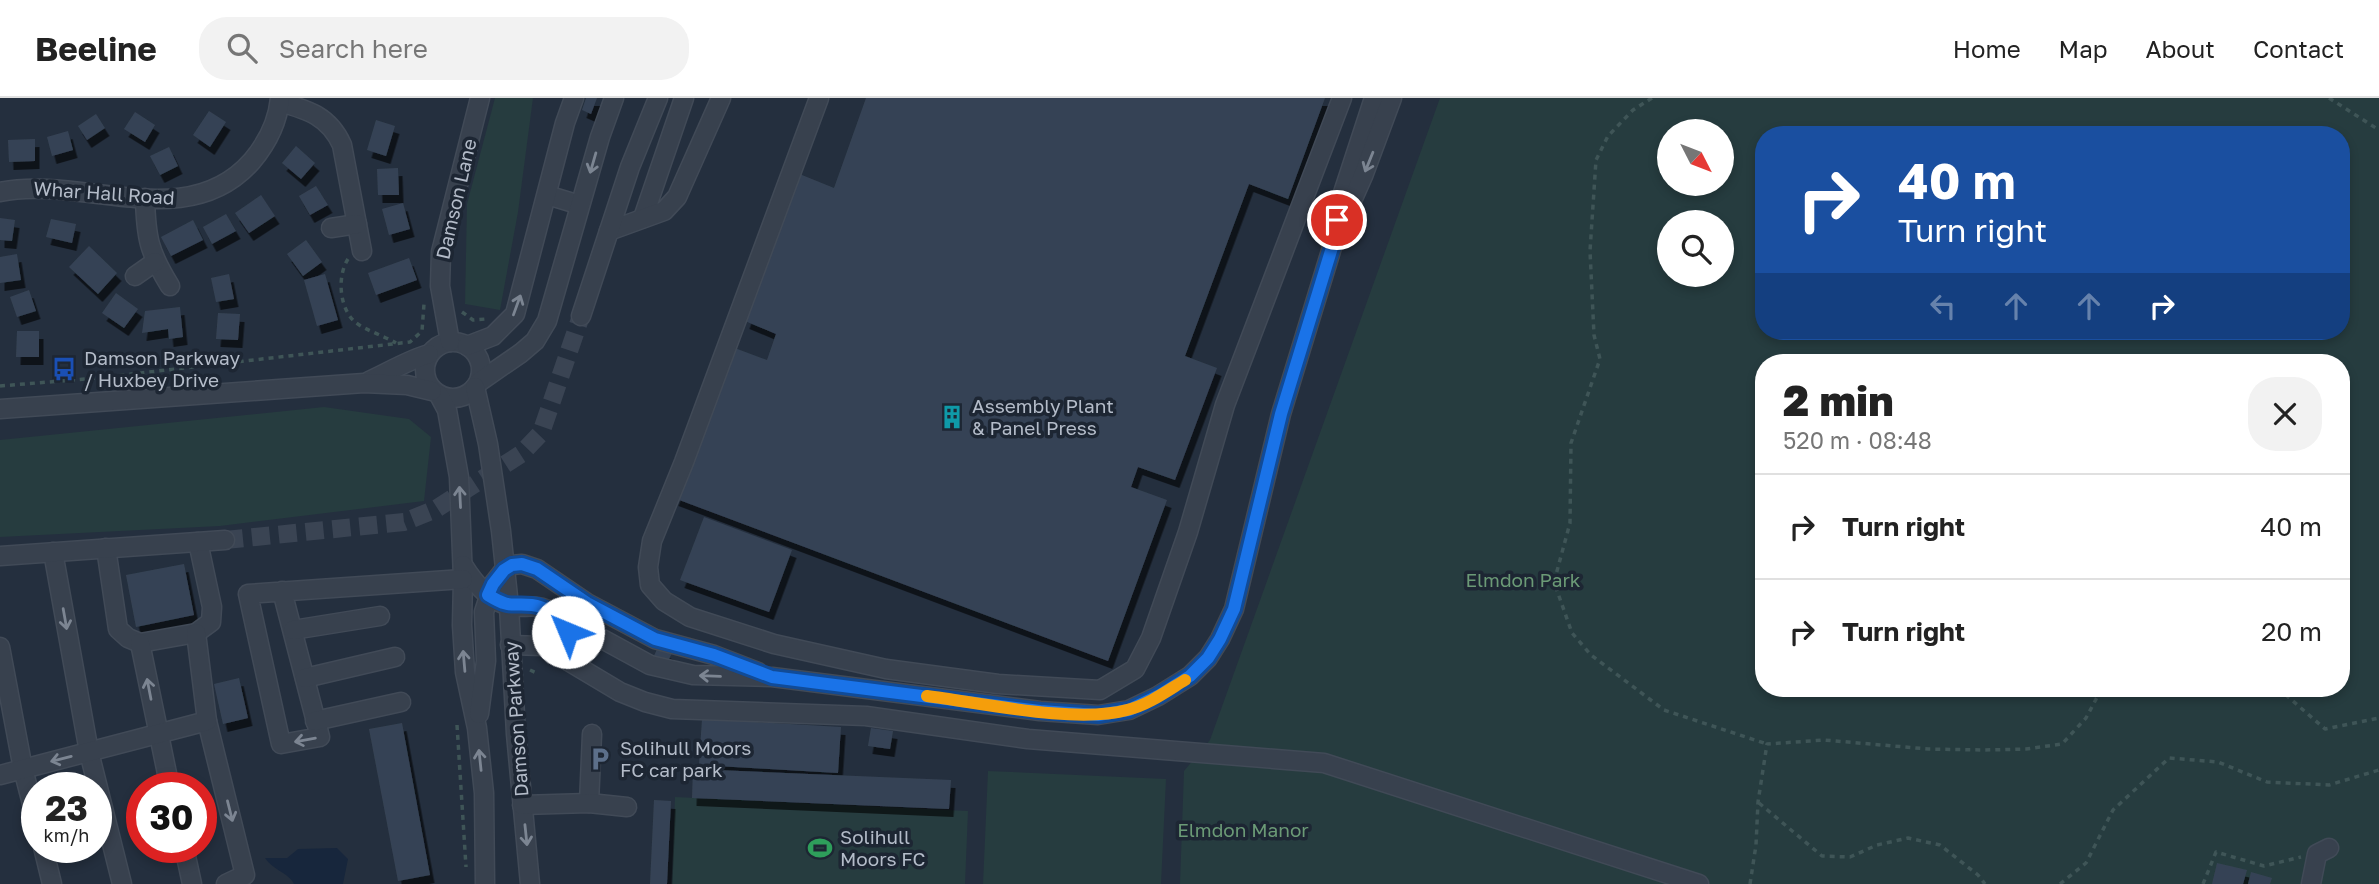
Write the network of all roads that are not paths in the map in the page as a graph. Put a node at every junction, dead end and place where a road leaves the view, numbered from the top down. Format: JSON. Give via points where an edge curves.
{"nodes":[{"id":1,"x":480,"y":98,"type":"edge"},
{"id":2,"x":574,"y":98,"type":"edge"},
{"id":3,"x":614,"y":98,"type":"edge"},
{"id":4,"x":658,"y":98,"type":"edge"},
{"id":5,"x":684,"y":98,"type":"edge"},
{"id":6,"x":721,"y":98,"type":"edge"},
{"id":7,"x":819,"y":98,"type":"edge"},
{"id":8,"x":1342,"y":98,"type":"edge"},
{"id":9,"x":1374,"y":98,"type":"edge"},
{"id":10,"x":1392,"y":98,"type":"edge"},
{"id":11,"x":280,"y":100,"type":"edge"},
{"id":12,"x":0,"y":192,"type":"edge"},
{"id":13,"x":547,"y":195,"type":"junction"},
{"id":14,"x":145,"y":198,"type":"junction"},
{"id":15,"x":580,"y":205,"type":"junction"},
{"id":16,"x":643,"y":218,"type":"junction"},
{"id":17,"x":357,"y":223,"type":"junction"},
{"id":18,"x":331,"y":228,"type":"dead end"},
{"id":19,"x":609,"y":231,"type":"junction"},
{"id":20,"x":1334,"y":241,"type":"junction"},
{"id":21,"x":362,"y":251,"type":"road end"},
{"id":22,"x":155,"y":262,"type":"junction"},
{"id":23,"x":135,"y":276,"type":"dead end"},
{"id":24,"x":170,"y":286,"type":"dead end"},
{"id":25,"x":581,"y":316,"type":"tunnel mouth"},
{"id":26,"x":459,"y":344,"type":"junction"},
{"id":27,"x":429,"y":354,"type":"junction"},
{"id":28,"x":364,"y":383,"type":"junction"},
{"id":29,"x":477,"y":385,"type":"junction"},
{"id":30,"x":435,"y":393,"type":"junction"},
{"id":31,"x":0,"y":409,"type":"edge"},
{"id":32,"x":501,"y":531,"type":"junction"},
{"id":33,"x":225,"y":540,"type":"tunnel mouth"},
{"id":34,"x":198,"y":542,"type":"junction"},
{"id":35,"x":106,"y":548,"type":"junction"},
{"id":36,"x":53,"y":552,"type":"junction"},
{"id":37,"x":0,"y":556,"type":"edge"},
{"id":38,"x":522,"y":564,"type":"junction"},
{"id":39,"x":504,"y":570,"type":"junction"},
{"id":40,"x":463,"y":572,"type":"junction"},
{"id":41,"x":282,"y":591,"type":"junction"},
{"id":42,"x":488,"y":595,"type":"junction"},
{"id":43,"x":509,"y":606,"type":"junction"},
{"id":44,"x":380,"y":616,"type":"dead end"},
{"id":45,"x":564,"y":619,"type":"junction"},
{"id":46,"x":293,"y":631,"type":"junction"},
{"id":47,"x":196,"y":633,"type":"junction"},
{"id":48,"x":140,"y":643,"type":"junction"},
{"id":49,"x":510,"y":645,"type":"junction"},
{"id":50,"x":0,"y":647,"type":"edge"},
{"id":51,"x":395,"y":656,"type":"dead end"},
{"id":52,"x":571,"y":661,"type":"junction"},
{"id":53,"x":772,"y":677,"type":"junction"},
{"id":54,"x":304,"y":678,"type":"junction"},
{"id":55,"x":401,"y":702,"type":"dead end"},
{"id":56,"x":315,"y":720,"type":"junction"},
{"id":57,"x":207,"y":721,"type":"junction"},
{"id":58,"x":477,"y":728,"type":"junction"},
{"id":59,"x":592,"y":734,"type":"dead end"},
{"id":60,"x":158,"y":735,"type":"junction"},
{"id":61,"x":89,"y":752,"type":"junction"},
{"id":62,"x":23,"y":769,"type":"junction"},
{"id":63,"x":24,"y":772,"type":"edge"},
{"id":64,"x":166,"y":772,"type":"edge"},
{"id":65,"x":0,"y":775,"type":"edge"},
{"id":66,"x":589,"y":803,"type":"junction"},
{"id":67,"x":522,"y":805,"type":"junction"},
{"id":68,"x":627,"y":807,"type":"dead end"},
{"id":69,"x":2323,"y":851,"type":"road end"},
{"id":70,"x":47,"y":863,"type":"edge"},
{"id":71,"x":187,"y":863,"type":"edge"},
{"id":72,"x":52,"y":884,"type":"edge"},
{"id":73,"x":122,"y":884,"type":"edge"},
{"id":74,"x":192,"y":884,"type":"edge"},
{"id":75,"x":226,"y":884,"type":"edge"},
{"id":76,"x":485,"y":884,"type":"edge"},
{"id":77,"x":530,"y":884,"type":"edge"},
{"id":78,"x":1699,"y":884,"type":"edge"},
{"id":79,"x":2311,"y":884,"type":"edge"}],
"edges":[{"from":1,"to":26,"type":"street","name":"Damson Lane","via":[[441,252],[440,286]]},
{"from":2,"to":13,"type":"street"},
{"from":3,"to":15,"type":"street","one_way":true},
{"from":4,"to":19,"type":"street"},
{"from":5,"to":16,"type":"street"},
{"from":6,"to":16,"type":"street","via":[[677,197],[664,211]]},
{"from":7,"to":8,"type":"street","via":[[652,541],[650,585],[664,601],[690,617],[774,644],[886,669],[998,684],[1100,690],[1135,669],[1151,638],[1225,405]]},
{"from":9,"to":20,"type":"street","via":[[1341,199]]},
{"from":10,"to":20,"type":"street","one_way":true},
{"from":11,"to":14,"type":"street","name":"Whar Hall Road","via":[[262,148],[226,183],[186,198]]},
{"from":11,"to":17,"type":"street","via":[[324,118],[338,135]]},
{"from":12,"to":14,"type":"street","name":"Whar Hall Road","via":[[40,187]]},
{"from":13,"to":15,"type":"street"},
{"from":26,"to":13,"type":"street","one_way":true,"via":[[493,336],[515,314]]},
{"from":14,"to":22,"type":"street","via":[[146,233]]},
{"from":15,"to":29,"type":"street","via":[[547,321],[522,353]]},
{"from":16,"to":19,"type":"street"},
{"from":17,"to":18,"type":"street"},
{"from":17,"to":21,"type":"street"},
{"from":19,"to":25,"type":"street"},
{"from":20,"to":53,"type":"street","via":[[1281,414],[1234,609],[1208,658],[1190,676],[1129,710],[1098,715]]},
{"from":22,"to":23,"type":"street"},
{"from":22,"to":24,"type":"street"},
{"from":26,"to":27,"type":"street","via":[[435,348]]},
{"from":26,"to":29,"type":"street","via":[[475,352],[480,361]]},
{"from":27,"to":28,"type":"street"},
{"from":27,"to":30,"type":"street","via":[[424,373]]},
{"from":28,"to":30,"type":"street","via":[[407,385]]},
{"from":28,"to":31,"type":"street"},
{"from":29,"to":30,"type":"street","via":[[458,398]]},
{"from":29,"to":32,"type":"street","name":"Damson Parkway"},
{"from":40,"to":30,"type":"street","name":"Damson Parkway","one_way":true,"via":[[459,477],[447,411]]},
{"from":32,"to":38,"type":"street"},
{"from":32,"to":39,"type":"street","name":"Damson Parkway"},
{"from":33,"to":34,"type":"street"},
{"from":34,"to":35,"type":"street"},
{"from":34,"to":47,"type":"street","via":[[212,607],[211,622]]},
{"from":35,"to":36,"type":"street"},
{"from":35,"to":48,"type":"street","via":[[118,629]]},
{"from":36,"to":37,"type":"street"},
{"from":36,"to":61,"type":"street","one_way":true},
{"from":38,"to":39,"type":"street"},
{"from":38,"to":53,"type":"street","via":[[655,639]]},
{"from":39,"to":42,"type":"street"},
{"from":39,"to":43,"type":"street","name":"Damson Parkway"},
{"from":40,"to":41,"type":"street"},
{"from":40,"to":42,"type":"street"},
{"from":58,"to":40,"type":"street","name":"Damson Parkway","one_way":true,"via":[[465,672]]},
{"from":41,"to":46,"type":"street"},
{"from":56,"to":41,"type":"street","one_way":true,"via":[[320,737],[281,744],[247,594]]},
{"from":42,"to":43,"type":"street"},
{"from":42,"to":58,"type":"street"},
{"from":43,"to":45,"type":"street","via":[[534,605]]},
{"from":43,"to":49,"type":"street","name":"Damson Parkway"},
{"from":44,"to":46,"type":"street"},
{"from":45,"to":52,"type":"street"},
{"from":53,"to":45,"type":"street","one_way":true,"via":[[693,675],[650,665]]},
{"from":46,"to":54,"type":"street"},
{"from":47,"to":48,"type":"street"},
{"from":47,"to":57,"type":"street"},
{"from":60,"to":48,"type":"street","one_way":true},
{"from":49,"to":52,"type":"street","via":[[543,646]]},
{"from":49,"to":67,"type":"street","name":"Damson Parkway"},
{"from":50,"to":62,"type":"street"},
{"from":51,"to":54,"type":"street"},
{"from":52,"to":78,"type":"street","via":[[621,692],[672,709],[866,716],[1028,739],[1324,763]]},
{"from":54,"to":56,"type":"street"},
{"from":55,"to":56,"type":"street"},
{"from":57,"to":60,"type":"street"},
{"from":57,"to":75,"type":"street","one_way":true,"via":[[245,875]]},
{"from":76,"to":58,"type":"street","name":"Damson Parkway","one_way":true,"via":[[484,793]]},
{"from":59,"to":66,"type":"street"},
{"from":60,"to":61,"type":"street"},
{"from":60,"to":64,"type":"street"},
{"from":61,"to":62,"type":"street","one_way":true},
{"from":61,"to":73,"type":"street"},
{"from":62,"to":63,"type":"street"},
{"from":62,"to":65,"type":"street"},
{"from":66,"to":67,"type":"street"},
{"from":66,"to":68,"type":"street"},
{"from":67,"to":77,"type":"street","name":"Damson Parkway","one_way":true},
{"from":69,"to":79,"type":"street"},
{"from":70,"to":72,"type":"street"},
{"from":71,"to":74,"type":"street"}]}
